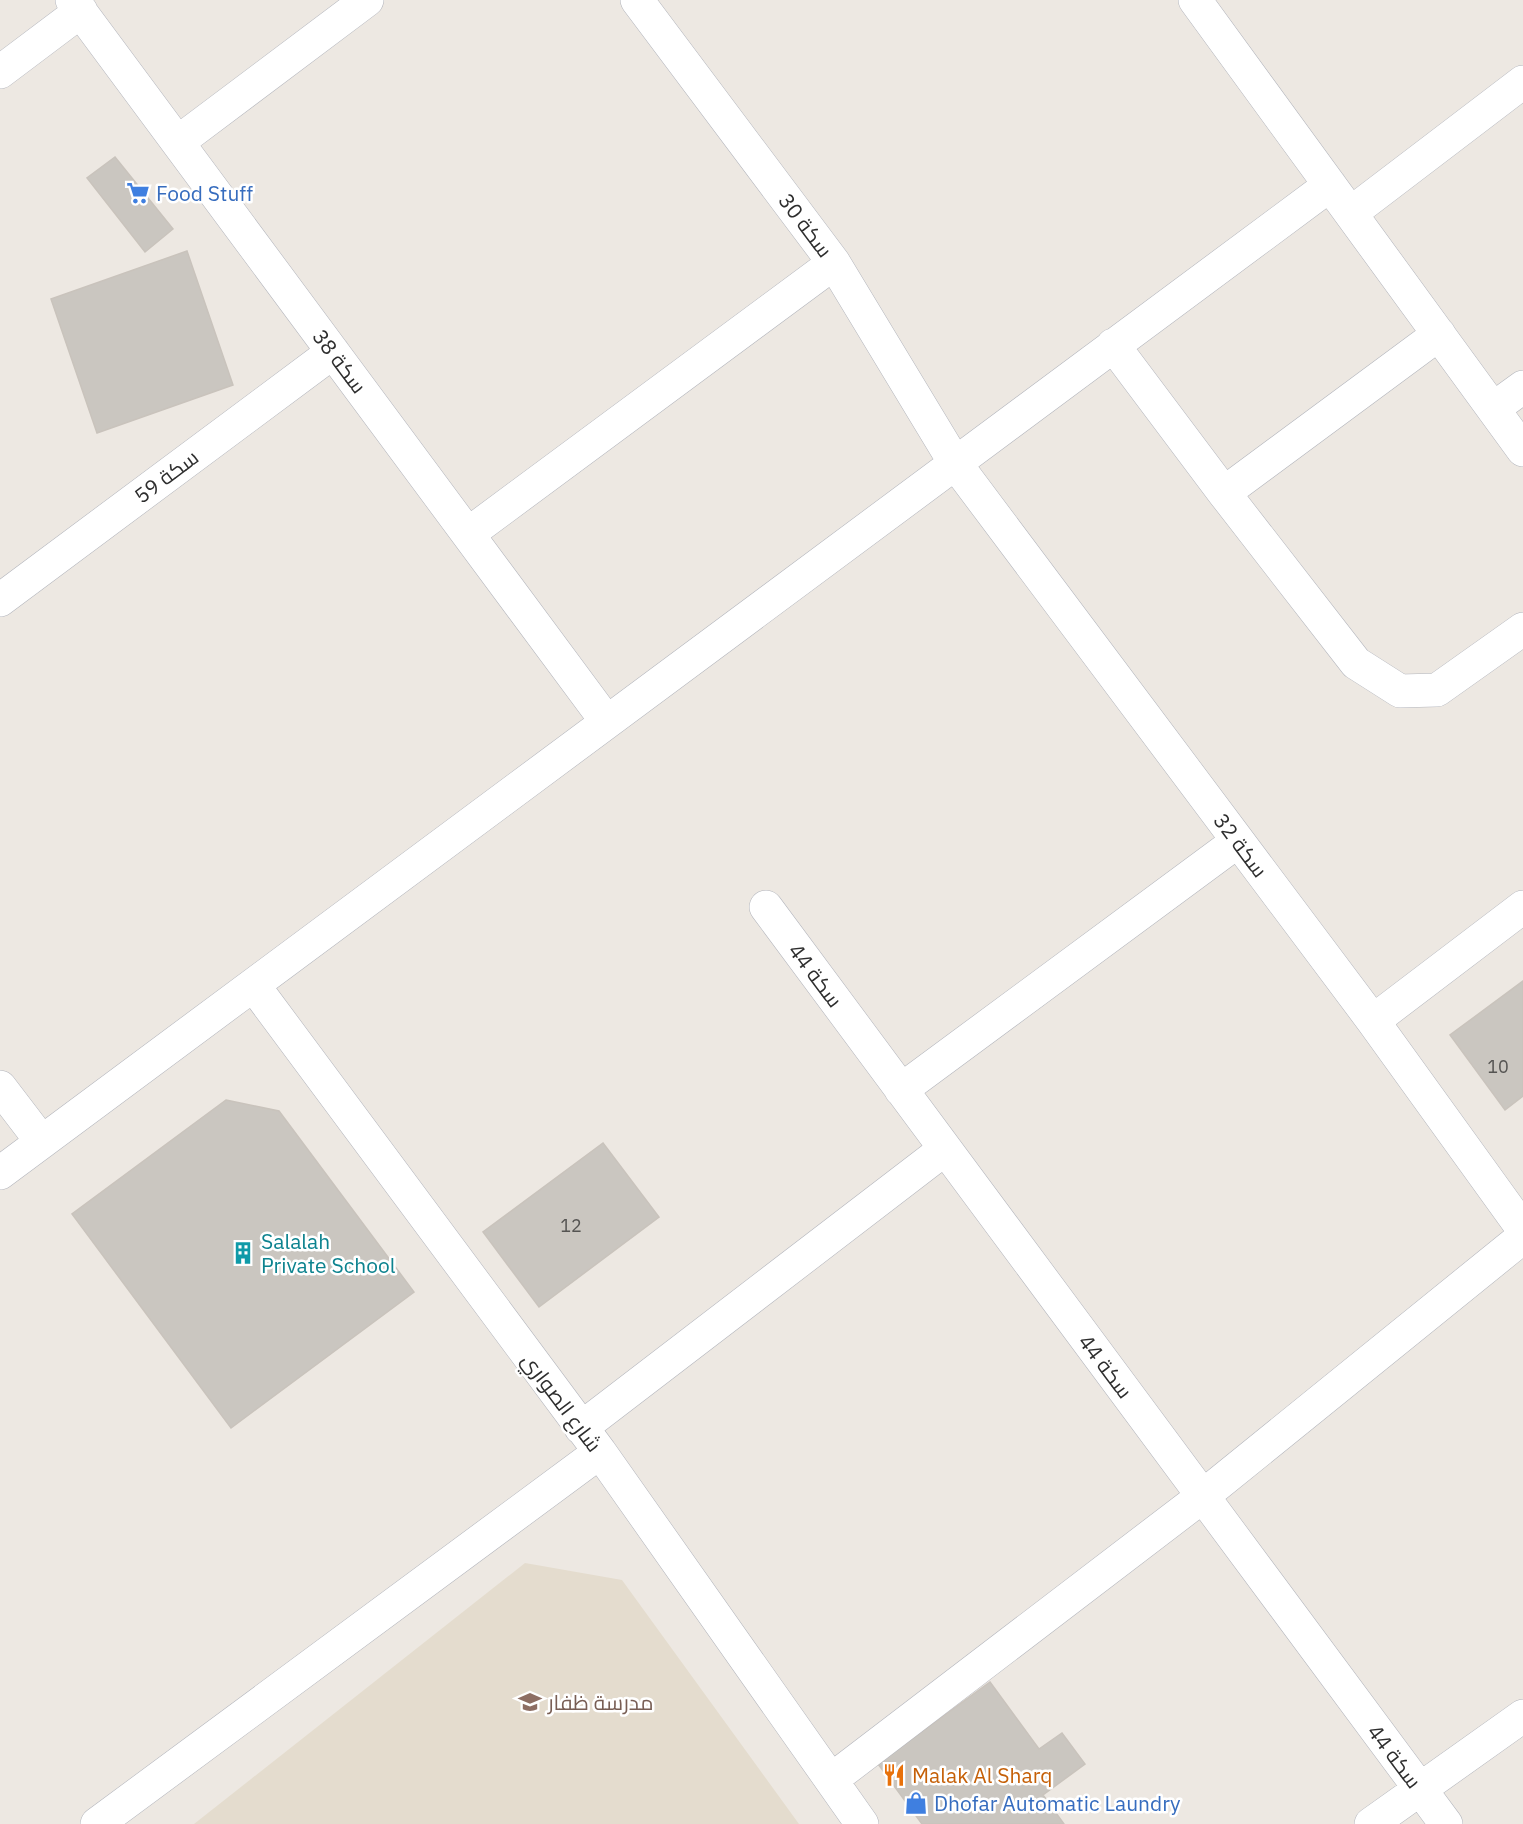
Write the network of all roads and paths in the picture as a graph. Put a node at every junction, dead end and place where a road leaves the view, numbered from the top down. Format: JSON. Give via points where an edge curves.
{"nodes":[{"id":1,"x":368,"y":0,"type":"edge"},
{"id":2,"x":637,"y":0,"type":"edge"},
{"id":3,"x":1204,"y":3,"type":"edge"},
{"id":4,"x":77,"y":6,"type":"edge"},
{"id":5,"x":0,"y":72,"type":"edge"},
{"id":6,"x":1523,"y":82,"type":"edge"},
{"id":7,"x":178,"y":142,"type":"junction"},
{"id":8,"x":1330,"y":185,"type":"junction"},
{"id":9,"x":1351,"y":213,"type":"junction"},
{"id":10,"x":834,"y":263,"type":"junction"},
{"id":11,"x":1439,"y":334,"type":"junction"},
{"id":12,"x":1113,"y":345,"type":"junction"},
{"id":13,"x":333,"y":352,"type":"junction"},
{"id":14,"x":1523,"y":387,"type":"edge"},
{"id":15,"x":1494,"y":408,"type":"junction"},
{"id":16,"x":1523,"y":450,"type":"edge"},
{"id":17,"x":955,"y":463,"type":"junction"},
{"id":18,"x":1224,"y":493,"type":"junction"},
{"id":19,"x":468,"y":534,"type":"junction"},
{"id":20,"x":0,"y":600,"type":"edge"},
{"id":21,"x":1523,"y":629,"type":"edge"},
{"id":22,"x":607,"y":722,"type":"junction"},
{"id":23,"x":1238,"y":841,"type":"junction"},
{"id":24,"x":766,"y":907,"type":"dead end"},
{"id":25,"x":1523,"y":907,"type":"edge"},
{"id":26,"x":254,"y":986,"type":"junction"},
{"id":27,"x":1373,"y":1021,"type":"junction"},
{"id":28,"x":0,"y":1087,"type":"edge"},
{"id":29,"x":901,"y":1090,"type":"junction"},
{"id":30,"x":42,"y":1142,"type":"junction"},
{"id":31,"x":945,"y":1149,"type":"junction"},
{"id":32,"x":0,"y":1173,"type":"edge"},
{"id":33,"x":1523,"y":1229,"type":"edge"},
{"id":34,"x":1523,"y":1237,"type":"edge"},
{"id":35,"x":590,"y":1440,"type":"junction"},
{"id":36,"x":1203,"y":1496,"type":"junction"},
{"id":37,"x":1523,"y":1716,"type":"edge"},
{"id":38,"x":831,"y":1780,"type":"junction"},
{"id":39,"x":1420,"y":1789,"type":"junction"},
{"id":40,"x":97,"y":1824,"type":"edge"},
{"id":41,"x":862,"y":1824,"type":"edge"},
{"id":42,"x":1371,"y":1824,"type":"edge"},
{"id":43,"x":1446,"y":1824,"type":"edge"}],
"edges":[{"from":1,"to":7,"type":"street"},
{"from":2,"to":10,"type":"street","name":"سكة 30"},
{"from":3,"to":8,"type":"street"},
{"from":4,"to":5,"type":"street"},
{"from":4,"to":7,"type":"street","name":"سكة 38"},
{"from":6,"to":9,"type":"street"},
{"from":7,"to":13,"type":"street","name":"سكة 38"},
{"from":8,"to":9,"type":"street"},
{"from":8,"to":12,"type":"street"},
{"from":9,"to":11,"type":"street"},
{"from":10,"to":17,"type":"street","name":"سكة 30"},
{"from":10,"to":19,"type":"street"},
{"from":11,"to":15,"type":"street"},
{"from":11,"to":18,"type":"street"},
{"from":12,"to":17,"type":"street"},
{"from":12,"to":18,"type":"street"},
{"from":13,"to":19,"type":"street","name":"سكة 38"},
{"from":13,"to":20,"type":"street","name":"سكة 59"},
{"from":14,"to":15,"type":"street"},
{"from":15,"to":16,"type":"street"},
{"from":17,"to":22,"type":"street"},
{"from":17,"to":23,"type":"street","name":"سكة 32"},
{"from":18,"to":21,"type":"street","via":[[1356,663],[1400,692],[1437,690]]},
{"from":19,"to":22,"type":"street","name":"سكة 38"},
{"from":22,"to":26,"type":"street"},
{"from":23,"to":27,"type":"street","name":"سكة 32"},
{"from":23,"to":29,"type":"street"},
{"from":24,"to":29,"type":"street","name":"سكة 44"},
{"from":25,"to":27,"type":"street"},
{"from":26,"to":30,"type":"street"},
{"from":26,"to":35,"type":"street","name":"شارع الصواري"},
{"from":27,"to":33,"type":"street","name":"سكة 32"},
{"from":28,"to":30,"type":"street"},
{"from":29,"to":31,"type":"street","name":"سكة 44"},
{"from":30,"to":32,"type":"street"},
{"from":31,"to":35,"type":"street"},
{"from":31,"to":36,"type":"street","name":"سكة 44"},
{"from":34,"to":36,"type":"street"},
{"from":35,"to":38,"type":"street","name":"شارع الصواري"},
{"from":35,"to":40,"type":"street"},
{"from":36,"to":38,"type":"street"},
{"from":36,"to":39,"type":"street","name":"سكة 44"},
{"from":37,"to":39,"type":"street"},
{"from":38,"to":41,"type":"street","name":"شارع الصواري"},
{"from":39,"to":42,"type":"street"},
{"from":39,"to":43,"type":"street","name":"سكة 44"}]}
